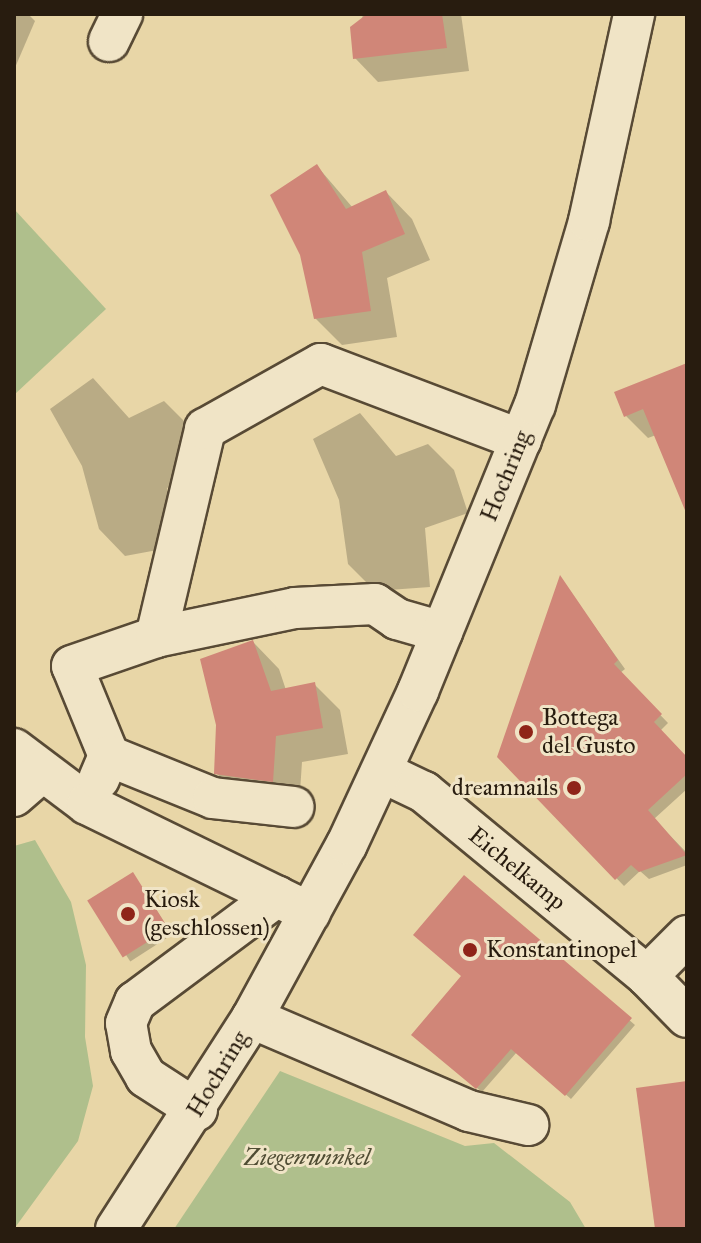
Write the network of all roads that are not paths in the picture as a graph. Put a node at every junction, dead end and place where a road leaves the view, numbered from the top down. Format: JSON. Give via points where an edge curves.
{"nodes":[{"id":1,"x":634,"y":14,"type":"edge"},
{"id":2,"x":521,"y":440,"type":"junction"},
{"id":3,"x":442,"y":632,"type":"junction"},
{"id":4,"x":156,"y":637,"type":"junction"},
{"id":5,"x":109,"y":756,"type":"junction"},
{"id":6,"x":23,"y":772,"type":"edge"},
{"id":7,"x":382,"y":772,"type":"junction"},
{"id":8,"x":87,"y":804,"type":"junction"},
{"id":9,"x":294,"y":807,"type":"dead end"},
{"id":10,"x":293,"y":905,"type":"junction"},
{"id":11,"x":687,"y":936,"type":"edge"},
{"id":12,"x":647,"y":976,"type":"junction"},
{"id":13,"x":687,"y":1017,"type":"edge"},
{"id":14,"x":252,"y":1018,"type":"junction"},
{"id":15,"x":197,"y":1110,"type":"junction"},
{"id":16,"x":528,"y":1125,"type":"dead end"},
{"id":17,"x":116,"y":1229,"type":"edge"}],
"edges":[{"from":1,"to":2,"type":"street","name":"Hochring","via":[[589,221]]},
{"from":2,"to":3,"type":"street","name":"Hochring"},
{"from":2,"to":4,"type":"street","via":[[321,364],[205,429]]},
{"from":3,"to":4,"type":"street","via":[[397,619],[375,604],[295,608]]},
{"from":3,"to":7,"type":"street","name":"Hochring"},
{"from":4,"to":5,"type":"street","via":[[72,666]]},
{"from":5,"to":8,"type":"street"},
{"from":5,"to":9,"type":"street","via":[[213,798]]},
{"from":6,"to":8,"type":"street"},
{"from":7,"to":10,"type":"street","name":"Hochring"},
{"from":7,"to":12,"type":"street","name":"Eichelkamp","via":[[424,792]]},
{"from":8,"to":10,"type":"street"},
{"from":10,"to":14,"type":"street","name":"Hochring"},
{"from":10,"to":15,"type":"street","via":[[135,1002],[126,1023],[131,1051],[146,1077]]},
{"from":11,"to":12,"type":"street"},
{"from":12,"to":13,"type":"street","name":"Eichelkamp"},
{"from":14,"to":15,"type":"street","name":"Hochring"},
{"from":14,"to":16,"type":"street","via":[[469,1111]]},
{"from":15,"to":17,"type":"street","name":"Hochring"}]}
